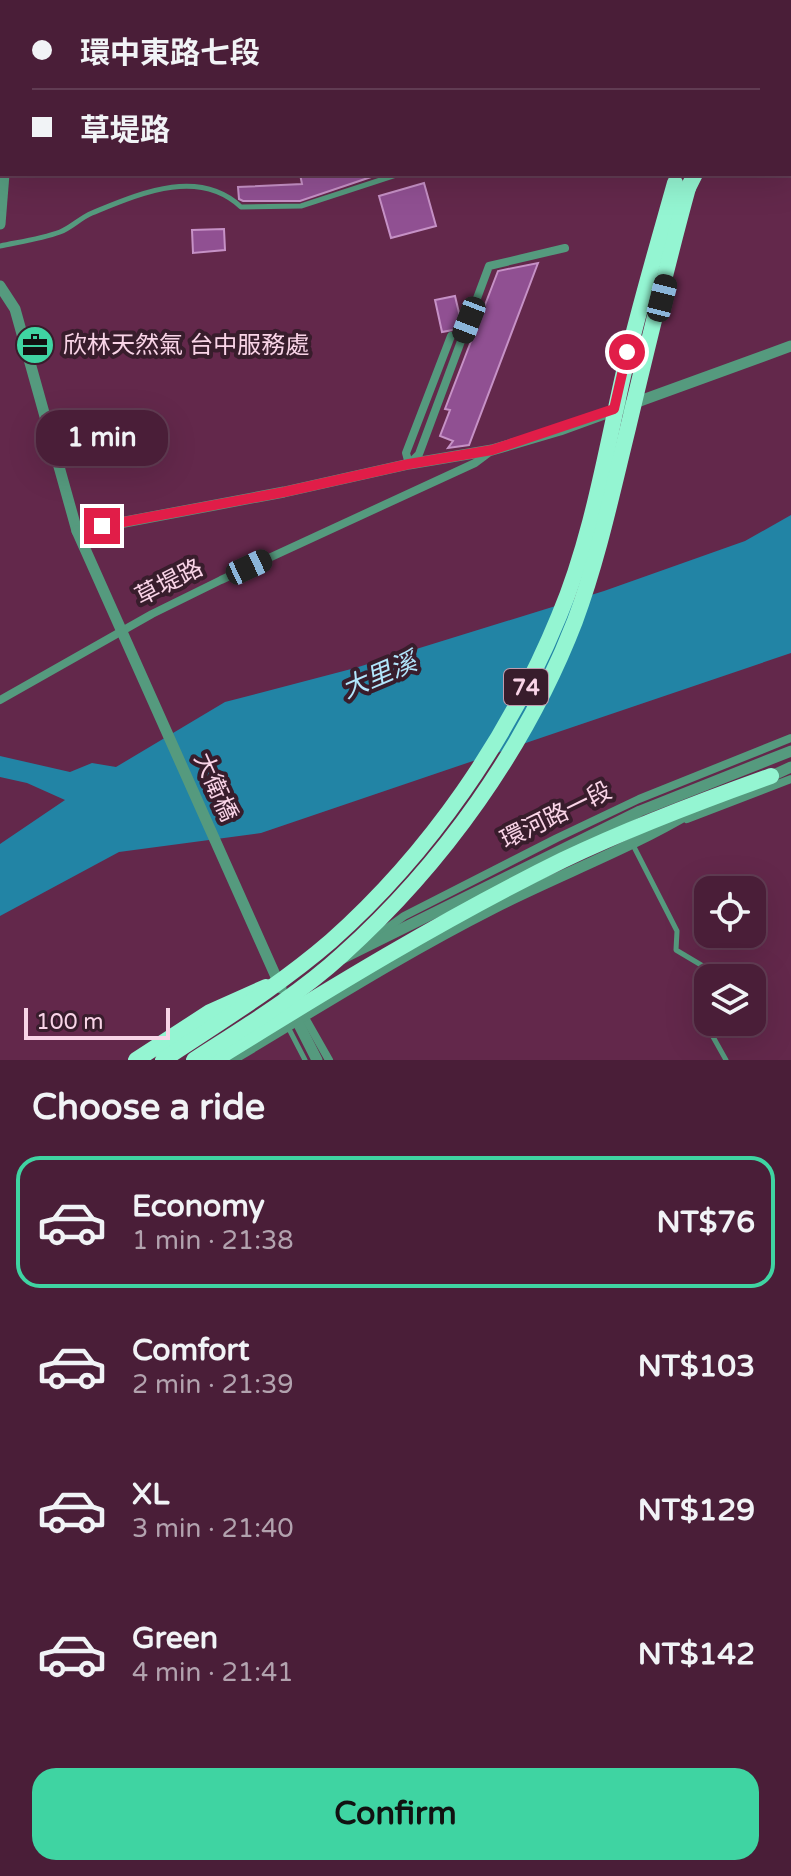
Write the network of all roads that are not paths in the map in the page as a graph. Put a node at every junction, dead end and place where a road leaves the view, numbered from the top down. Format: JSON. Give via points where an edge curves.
{"nodes":[{"id":1,"x":4,"y":176,"type":"edge"},
{"id":2,"x":393,"y":176,"type":"edge"},
{"id":3,"x":685,"y":177,"type":"edge"},
{"id":4,"x":0,"y":224,"type":"edge"},
{"id":5,"x":0,"y":246,"type":"edge"},
{"id":6,"x":565,"y":248,"type":"dead end"},
{"id":7,"x":0,"y":286,"type":"edge"},
{"id":8,"x":451,"y":336,"type":"dead end"},
{"id":9,"x":791,"y":346,"type":"edge"},
{"id":10,"x":637,"y":400,"type":"junction"},
{"id":11,"x":614,"y":409,"type":"junction"},
{"id":12,"x":492,"y":450,"type":"junction"},
{"id":13,"x":409,"y":464,"type":"junction"},
{"id":14,"x":77,"y":531,"type":"junction"},
{"id":15,"x":0,"y":700,"type":"edge"},
{"id":16,"x":791,"y":738,"type":"edge"},
{"id":17,"x":791,"y":751,"type":"edge"},
{"id":18,"x":791,"y":767,"type":"edge"},
{"id":19,"x":771,"y":776,"type":"junction"},
{"id":20,"x":791,"y":779,"type":"edge"},
{"id":21,"x":663,"y":828,"type":"junction"},
{"id":22,"x":631,"y":842,"type":"junction"},
{"id":23,"x":353,"y":955,"type":"junction"},
{"id":24,"x":700,"y":964,"type":"edge"},
{"id":25,"x":291,"y":980,"type":"junction"},
{"id":26,"x":304,"y":1016,"type":"junction"},
{"id":27,"x":287,"y":1026,"type":"junction"},
{"id":28,"x":713,"y":1036,"type":"edge"},
{"id":29,"x":136,"y":1060,"type":"edge"},
{"id":30,"x":150,"y":1060,"type":"edge"},
{"id":31,"x":163,"y":1060,"type":"edge"},
{"id":32,"x":176,"y":1060,"type":"edge"},
{"id":33,"x":194,"y":1060,"type":"edge"},
{"id":34,"x":214,"y":1060,"type":"edge"},
{"id":35,"x":231,"y":1060,"type":"edge"},
{"id":36,"x":305,"y":1060,"type":"edge"},
{"id":37,"x":317,"y":1060,"type":"edge"},
{"id":38,"x":329,"y":1060,"type":"edge"},
{"id":39,"x":726,"y":1060,"type":"edge"}],
"edges":[{"from":1,"to":4,"type":"street"},
{"from":2,"to":5,"type":"lane","via":[[301,206],[241,207],[225,192],[178,185],[90,214],[61,232]]},
{"from":3,"to":10,"type":"street","via":[[692,189]]},
{"from":3,"to":11,"type":"street"},
{"from":3,"to":31,"type":"highway","number":"74","bridge":true,"via":[[628,357],[589,528],[560,615],[525,689],[463,795],[406,866],[331,940],[266,992]]},
{"from":3,"to":33,"type":"highway","number":"74","bridge":true,"via":[[604,530],[543,697],[476,805],[388,912],[279,1006]]},
{"from":6,"to":13,"type":"street","via":[[489,266],[419,454]]},
{"from":7,"to":14,"type":"street","name":"大衛橋","via":[[15,309]]},
{"from":8,"to":13,"type":"street","via":[[406,453]]},
{"from":9,"to":10,"type":"street","name":"草堤路"},
{"from":10,"to":11,"type":"street","name":"草堤路"},
{"from":11,"to":12,"type":"street","name":"草堤路"},
{"from":12,"to":13,"type":"street","name":"草堤路"},
{"from":12,"to":15,"type":"street","name":"草堤路","via":[[475,463],[152,614]]},
{"from":13,"to":14,"type":"street","name":"草堤路"},
{"from":14,"to":37,"type":"street","name":"大衛橋","bridge":true},
{"from":16,"to":23,"type":"street","name":"環河路一段","via":[[557,838],[404,916]]},
{"from":17,"to":23,"type":"street","name":"環河路一段","via":[[640,811]]},
{"from":18,"to":19,"type":"street"},
{"from":19,"to":21,"type":"street"},
{"from":19,"to":34,"type":"highway","bridge":true,"via":[[565,859],[353,975]]},
{"from":20,"to":21,"type":"street"},
{"from":21,"to":22,"type":"street"},
{"from":22,"to":24,"type":"lane","via":[[677,931],[676,950]]},
{"from":22,"to":26,"type":"street","via":[[480,915]]},
{"from":23,"to":25,"type":"street","name":"環河路一段"},
{"from":25,"to":29,"type":"highway","bridge":true,"via":[[210,1012]]},
{"from":25,"to":30,"type":"street","via":[[214,1018]]},
{"from":25,"to":32,"type":"street"},
{"from":26,"to":27,"type":"street"},
{"from":26,"to":38,"type":"street"},
{"from":27,"to":35,"type":"street"},
{"from":27,"to":36,"type":"lane"},
{"from":28,"to":39,"type":"lane"}]}
